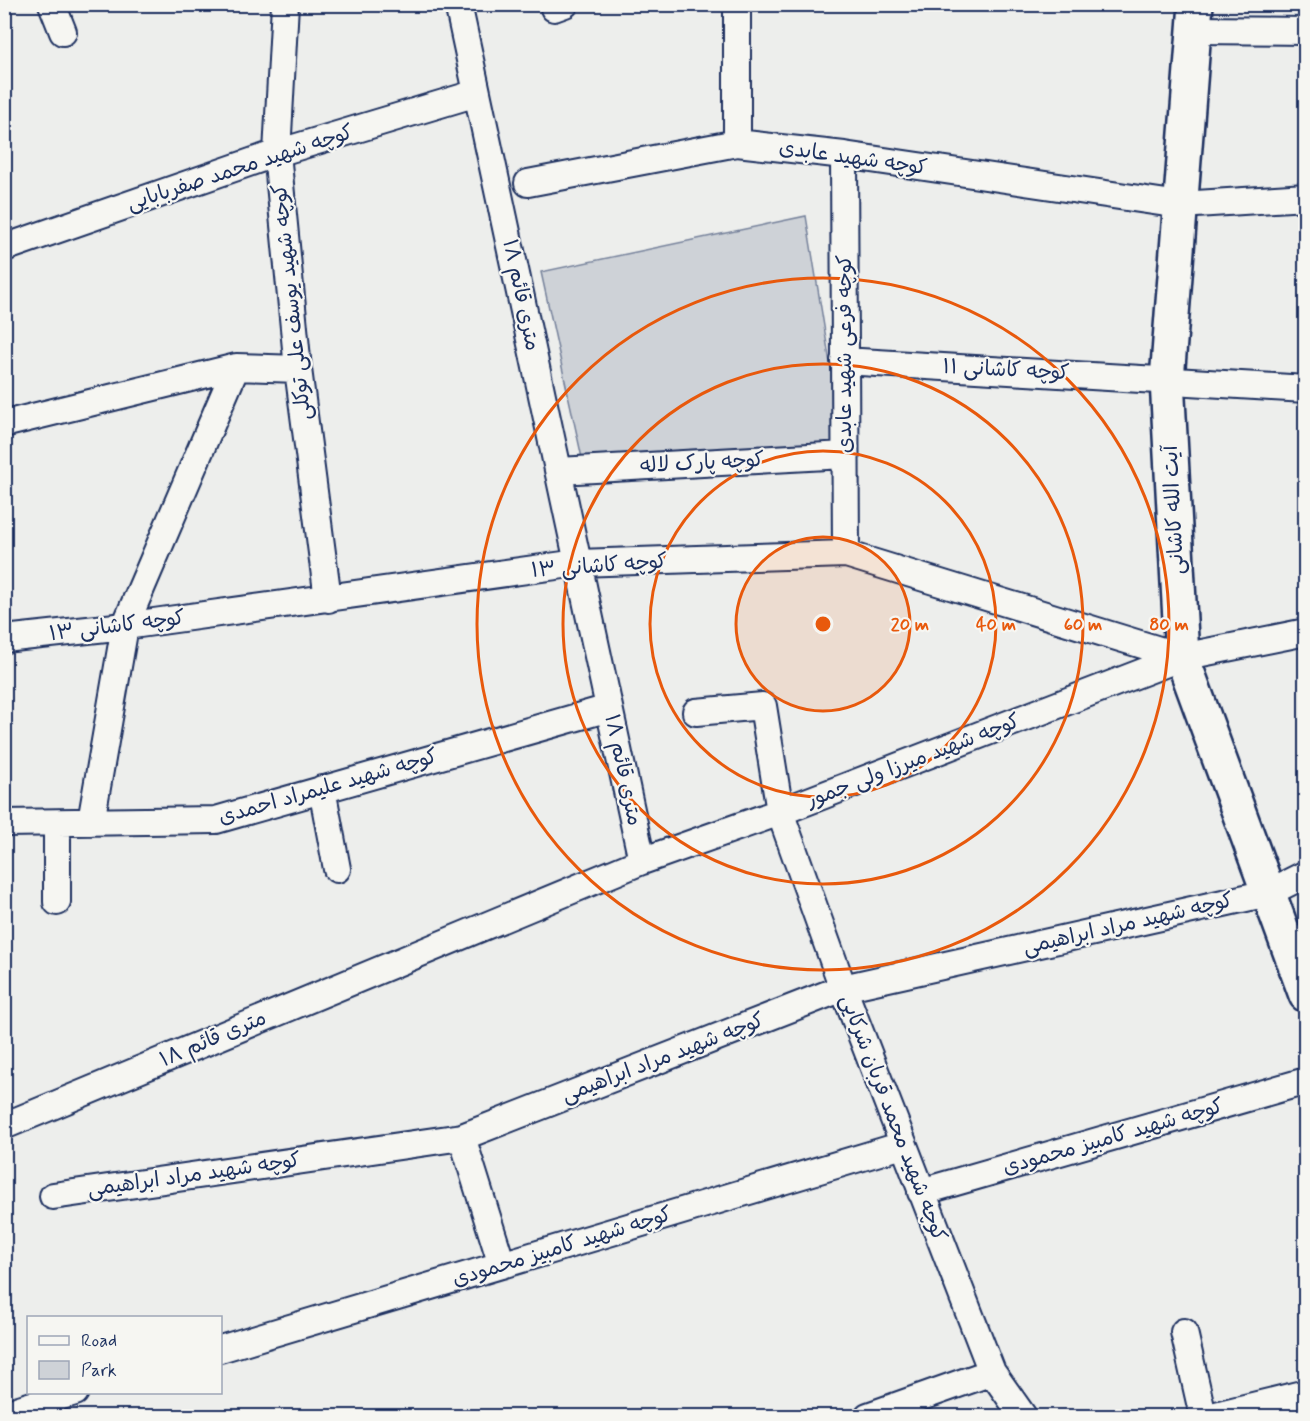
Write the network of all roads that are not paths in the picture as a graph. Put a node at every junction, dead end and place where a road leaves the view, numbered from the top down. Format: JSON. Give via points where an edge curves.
{"nodes":[{"id":1,"x":52,"y":4,"type":"edge"},
{"id":2,"x":285,"y":4,"type":"edge"},
{"id":3,"x":458,"y":4,"type":"edge"},
{"id":4,"x":737,"y":4,"type":"edge"},
{"id":5,"x":1195,"y":17,"type":"edge"},
{"id":6,"x":1305,"y":31,"type":"edge"},
{"id":7,"x":63,"y":32,"type":"dead end"},
{"id":8,"x":477,"y":93,"type":"junction"},
{"id":9,"x":737,"y":143,"type":"junction"},
{"id":10,"x":277,"y":153,"type":"junction"},
{"id":11,"x":844,"y":155,"type":"junction"},
{"id":12,"x":528,"y":183,"type":"dead end"},
{"id":13,"x":1305,"y":197,"type":"edge"},
{"id":14,"x":1180,"y":206,"type":"junction"},
{"id":15,"x":4,"y":248,"type":"edge"},
{"id":16,"x":844,"y":361,"type":"junction"},
{"id":17,"x":236,"y":367,"type":"junction"},
{"id":18,"x":298,"y":369,"type":"junction"},
{"id":19,"x":1167,"y":380,"type":"junction"},
{"id":20,"x":1305,"y":389,"type":"edge"},
{"id":21,"x":4,"y":424,"type":"edge"},
{"id":22,"x":845,"y":455,"type":"junction"},
{"id":23,"x":559,"y":471,"type":"junction"},
{"id":24,"x":846,"y":554,"type":"junction"},
{"id":25,"x":578,"y":563,"type":"junction"},
{"id":26,"x":328,"y":599,"type":"junction"},
{"id":27,"x":125,"y":626,"type":"junction"},
{"id":28,"x":1305,"y":632,"type":"edge"},
{"id":29,"x":4,"y":639,"type":"edge"},
{"id":30,"x":1182,"y":657,"type":"junction"},
{"id":31,"x":609,"y":708,"type":"junction"},
{"id":32,"x":696,"y":712,"type":"dead end"},
{"id":33,"x":322,"y":789,"type":"junction"},
{"id":34,"x":780,"y":812,"type":"junction"},
{"id":35,"x":57,"y":822,"type":"junction"},
{"id":36,"x":91,"y":822,"type":"junction"},
{"id":37,"x":4,"y":823,"type":"edge"},
{"id":38,"x":642,"y":861,"type":"junction"},
{"id":39,"x":337,"y":868,"type":"dead end"},
{"id":40,"x":1305,"y":874,"type":"edge"},
{"id":41,"x":1268,"y":892,"type":"junction"},
{"id":42,"x":57,"y":902,"type":"dead end"},
{"id":43,"x":843,"y":988,"type":"junction"},
{"id":44,"x":1305,"y":995,"type":"edge"},
{"id":45,"x":1305,"y":1081,"type":"edge"},
{"id":46,"x":4,"y":1126,"type":"edge"},
{"id":47,"x":462,"y":1137,"type":"junction"},
{"id":48,"x":903,"y":1145,"type":"junction"},
{"id":49,"x":921,"y":1192,"type":"junction"},
{"id":50,"x":53,"y":1196,"type":"dead end"},
{"id":51,"x":502,"y":1265,"type":"junction"},
{"id":52,"x":1184,"y":1332,"type":"dead end"},
{"id":53,"x":222,"y":1348,"type":"edge"},
{"id":54,"x":992,"y":1372,"type":"junction"},
{"id":55,"x":1305,"y":1393,"type":"edge"},
{"id":56,"x":68,"y":1394,"type":"edge"},
{"id":57,"x":19,"y":1409,"type":"dead end"},
{"id":58,"x":868,"y":1416,"type":"edge"},
{"id":59,"x":1023,"y":1416,"type":"edge"},
{"id":60,"x":1203,"y":1416,"type":"edge"},
{"id":61,"x":1212,"y":1416,"type":"edge"}],
"edges":[{"from":1,"to":7,"type":"street"},
{"from":2,"to":10,"type":"street","name":"کوچه شهید یوسف علی توکلی"},
{"from":3,"to":8,"type":"street","name":"۱۸ متری قائم"},
{"from":4,"to":9,"type":"street"},
{"from":5,"to":6,"type":"street"},
{"from":5,"to":14,"type":"main road","name":"آیت الله کاشانی"},
{"from":8,"to":10,"type":"street","name":"کوچه شهید محمد صفربابایی"},
{"from":8,"to":23,"type":"street","name":"۱۸ متری قائم"},
{"from":9,"to":11,"type":"street","name":"کوچه شهید عابدی"},
{"from":9,"to":12,"type":"street","name":"کوچه شهید عابدی"},
{"from":10,"to":15,"type":"street","name":"کوچه شهید محمد صفربابایی"},
{"from":10,"to":18,"type":"street","name":"کوچه شهید یوسف علی توکلی"},
{"from":11,"to":14,"type":"street","name":"کوچه شهید عابدی"},
{"from":11,"to":16,"type":"street","name":"کوچه فرعی شهید عابدی"},
{"from":13,"to":14,"type":"street","name":"کوچه شهید عابدی"},
{"from":14,"to":19,"type":"main road","name":"آیت الله کاشانی"},
{"from":16,"to":19,"type":"street","name":"کوچه کاشانی ۱۱"},
{"from":16,"to":22,"type":"street","name":"کوچه فرعی شهید عابدی"},
{"from":17,"to":18,"type":"street"},
{"from":17,"to":21,"type":"street"},
{"from":17,"to":27,"type":"street"},
{"from":18,"to":26,"type":"street","name":"کوچه شهید یوسف علی توکلی"},
{"from":19,"to":20,"type":"street","name":"کوچه کاشانی ۱۱"},
{"from":19,"to":30,"type":"main road","name":"آیت الله کاشانی"},
{"from":22,"to":23,"type":"street","name":"کوچه پارک لاله"},
{"from":22,"to":24,"type":"street","name":"کوچه فرعی شهید عابدی"},
{"from":23,"to":25,"type":"street","name":"۱۸ متری قائم"},
{"from":24,"to":25,"type":"street","name":"کوچه کاشانی ۱۳"},
{"from":24,"to":30,"type":"street","name":"کوچه کاشانی ۱۳"},
{"from":25,"to":26,"type":"street","name":"کوچه کاشانی ۱۳"},
{"from":25,"to":31,"type":"street","name":"۱۸ متری قائم"},
{"from":26,"to":27,"type":"street","name":"کوچه کاشانی ۱۳"},
{"from":27,"to":29,"type":"street","name":"کوچه کاشانی ۱۳"},
{"from":27,"to":36,"type":"street"},
{"from":28,"to":30,"type":"street","name":"کوچه شهید میرزا ولی جمور"},
{"from":30,"to":34,"type":"street","name":"کوچه شهید میرزا ولی جمور"},
{"from":30,"to":41,"type":"main road","name":"آیت الله کاشانی"},
{"from":31,"to":33,"type":"street","name":"کوچه شهید علیمراد احمدی"},
{"from":31,"to":38,"type":"street","name":"۱۸ متری قائم"},
{"from":32,"to":34,"type":"street","name":"کوچه شهید محمد قربان شرکایی","via":[[763,706]]},
{"from":33,"to":36,"type":"street","name":"کوچه شهید علیمراد احمدی","via":[[216,820]]},
{"from":33,"to":39,"type":"street"},
{"from":34,"to":38,"type":"street","name":"کوچه شهید میرزا ولی جمور"},
{"from":34,"to":43,"type":"street","name":"کوچه شهید محمد قربان شرکایی"},
{"from":35,"to":36,"type":"street","name":"کوچه شهید علیمراد احمدی"},
{"from":35,"to":37,"type":"street","name":"کوچه شهید علیمراد احمدی"},
{"from":35,"to":42,"type":"street"},
{"from":38,"to":46,"type":"street","name":"۱۸ متری قائم"},
{"from":40,"to":41,"type":"street","name":"کوچه شهید مراد ابراهیمی"},
{"from":41,"to":43,"type":"street","name":"کوچه شهید مراد ابراهیمی"},
{"from":41,"to":44,"type":"main road","name":"آیت الله کاشانی"},
{"from":43,"to":47,"type":"street","name":"کوچه شهید مراد ابراهیمی"},
{"from":43,"to":48,"type":"street","name":"کوچه شهید محمد قربان شرکایی"},
{"from":45,"to":49,"type":"street","name":"کوچه شهید کامبیز محمودی"},
{"from":47,"to":50,"type":"street","name":"کوچه شهید مراد ابراهیمی"},
{"from":47,"to":51,"type":"street"},
{"from":48,"to":49,"type":"street","name":"کوچه شهید محمد قربان شرکایی"},
{"from":48,"to":51,"type":"street","name":"کوچه شهید کامبیز محمودی"},
{"from":49,"to":54,"type":"street","name":"کوچه شهید محمد قربان شرکایی"},
{"from":51,"to":53,"type":"street","name":"کوچه شهید کامبیز محمودی"},
{"from":52,"to":60,"type":"street"},
{"from":54,"to":58,"type":"street"},
{"from":54,"to":59,"type":"street","name":"کوچه شهید محمد قربان شرکایی"},
{"from":55,"to":61,"type":"street"},
{"from":56,"to":57,"type":"street"}]}
